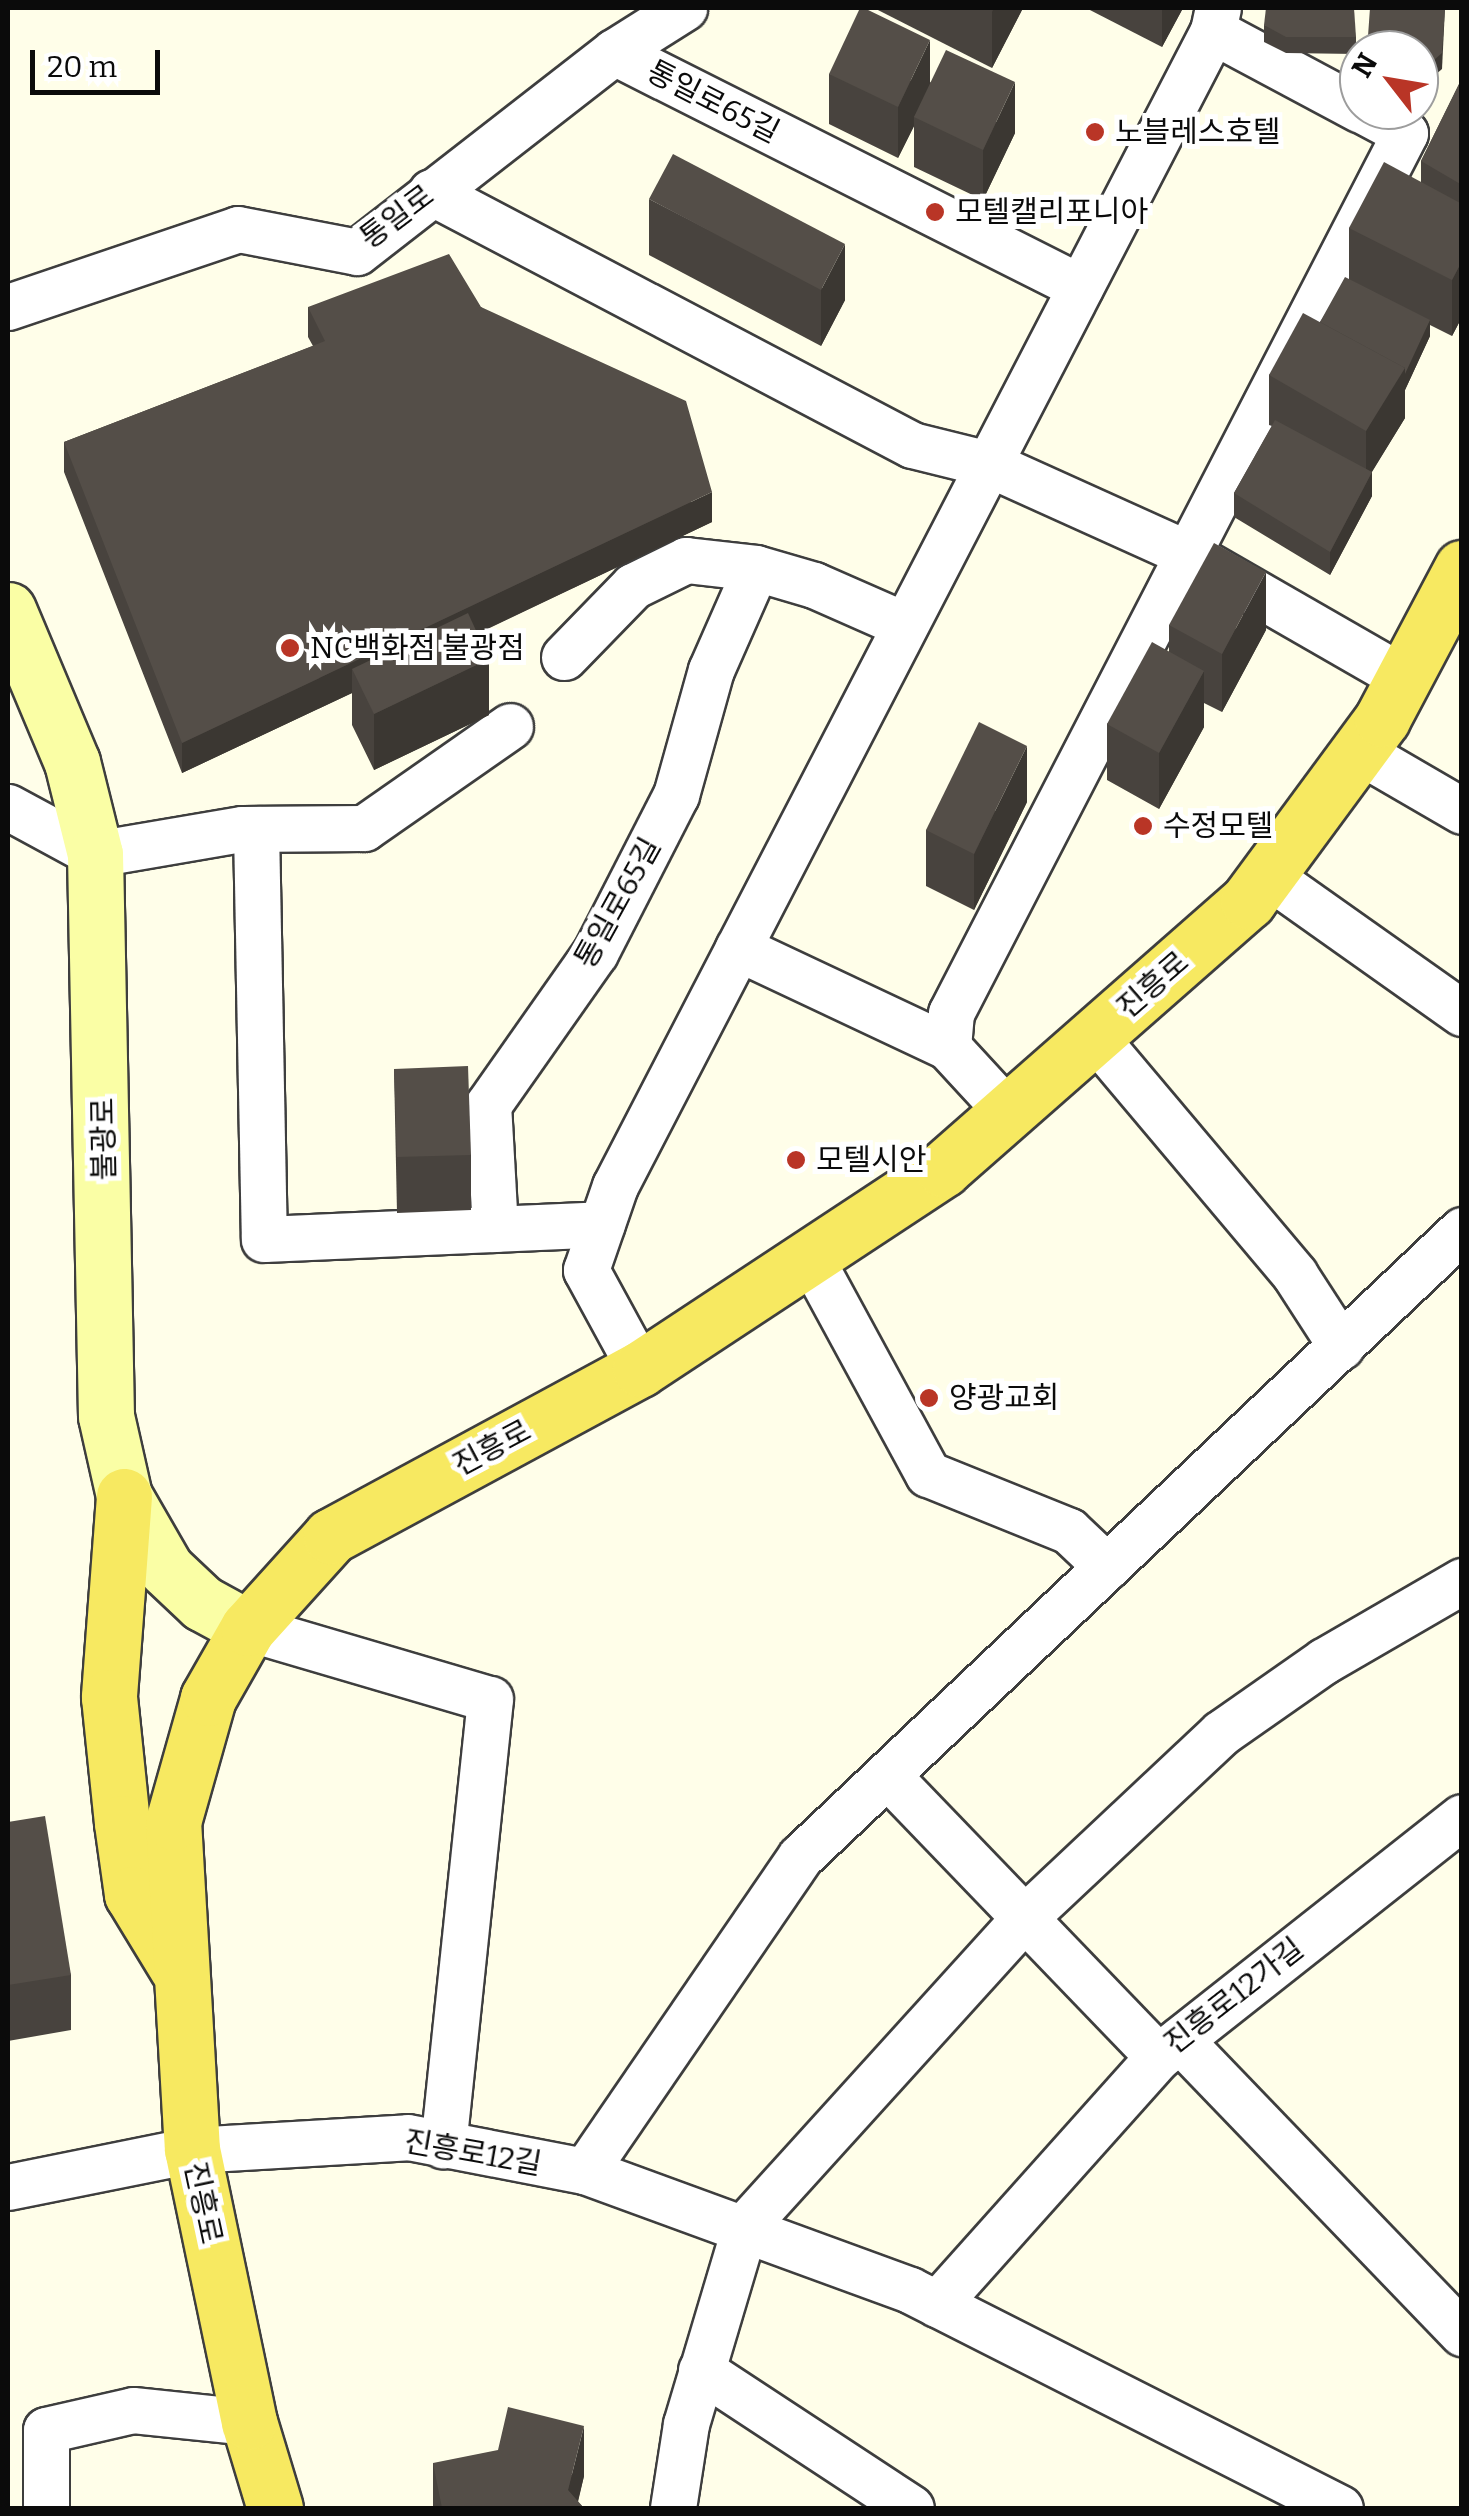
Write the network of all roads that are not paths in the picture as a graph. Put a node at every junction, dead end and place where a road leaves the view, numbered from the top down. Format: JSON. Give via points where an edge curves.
{"nodes":[{"id":1,"x":684,"y":8,"type":"edge"},
{"id":2,"x":1215,"y":19,"type":"edge"},
{"id":3,"x":614,"y":52,"type":"junction"},
{"id":4,"x":1339,"y":96,"type":"edge"},
{"id":5,"x":1399,"y":130,"type":"edge"},
{"id":6,"x":431,"y":192,"type":"junction"},
{"id":7,"x":1080,"y":287,"type":"junction"},
{"id":8,"x":8,"y":307,"type":"edge"},
{"id":9,"x":989,"y":464,"type":"junction"},
{"id":10,"x":1188,"y":554,"type":"junction"},
{"id":11,"x":756,"y":568,"type":"junction"},
{"id":12,"x":1462,"y":568,"type":"edge"},
{"id":13,"x":8,"y":610,"type":"edge"},
{"id":14,"x":905,"y":625,"type":"junction"},
{"id":15,"x":564,"y":657,"type":"dead end"},
{"id":16,"x":1404,"y":678,"type":"junction"},
{"id":17,"x":510,"y":726,"type":"dead end"},
{"id":18,"x":1359,"y":751,"type":"junction"},
{"id":19,"x":8,"y":807,"type":"edge"},
{"id":20,"x":1462,"y":810,"type":"edge"},
{"id":21,"x":256,"y":829,"type":"junction"},
{"id":22,"x":94,"y":854,"type":"junction"},
{"id":23,"x":1267,"y":875,"type":"junction"},
{"id":24,"x":738,"y":948,"type":"junction"},
{"id":25,"x":1462,"y":1013,"type":"edge"},
{"id":26,"x":1094,"y":1036,"type":"junction"},
{"id":27,"x":948,"y":1047,"type":"junction"},
{"id":28,"x":1008,"y":1112,"type":"junction"},
{"id":29,"x":602,"y":1224,"type":"junction"},
{"id":30,"x":496,"y":1229,"type":"junction"},
{"id":31,"x":1462,"y":1230,"type":"edge"},
{"id":32,"x":810,"y":1257,"type":"junction"},
{"id":33,"x":1341,"y":1346,"type":"junction"},
{"id":34,"x":640,"y":1369,"type":"junction"},
{"id":35,"x":124,"y":1496,"type":"junction"},
{"id":36,"x":1107,"y":1567,"type":"junction"},
{"id":37,"x":1462,"y":1581,"type":"edge"},
{"id":38,"x":248,"y":1628,"type":"junction"},
{"id":39,"x":887,"y":1774,"type":"junction"},
{"id":40,"x":1462,"y":1817,"type":"edge"},
{"id":41,"x":1022,"y":1920,"type":"junction"},
{"id":42,"x":181,"y":1976,"type":"junction"},
{"id":43,"x":1169,"y":2049,"type":"junction"},
{"id":44,"x":443,"y":2146,"type":"junction"},
{"id":45,"x":192,"y":2150,"type":"junction"},
{"id":46,"x":584,"y":2171,"type":"junction"},
{"id":47,"x":8,"y":2187,"type":"edge"},
{"id":48,"x":745,"y":2226,"type":"junction"},
{"id":49,"x":937,"y":2304,"type":"junction"},
{"id":50,"x":1462,"y":2333,"type":"edge"},
{"id":51,"x":701,"y":2370,"type":"junction"},
{"id":52,"x":249,"y":2422,"type":"junction"},
{"id":53,"x":46,"y":2508,"type":"edge"},
{"id":54,"x":275,"y":2508,"type":"edge"},
{"id":55,"x":672,"y":2508,"type":"edge"},
{"id":56,"x":910,"y":2508,"type":"edge"},
{"id":57,"x":1340,"y":2508,"type":"edge"}],
"edges":[{"from":1,"to":3,"type":"street","name":"통일로"},
{"from":2,"to":4,"type":"street"},
{"from":2,"to":7,"type":"street"},
{"from":3,"to":6,"type":"street","name":"통일로"},
{"from":3,"to":7,"type":"street","name":"통일로65길"},
{"from":5,"to":10,"type":"street","via":[[1405,133]]},
{"from":6,"to":8,"type":"street","name":"통일로","via":[[358,252],[238,230]]},
{"from":6,"to":9,"type":"street","via":[[912,445]]},
{"from":7,"to":9,"type":"street"},
{"from":9,"to":10,"type":"street"},
{"from":9,"to":14,"type":"street"},
{"from":10,"to":16,"type":"street"},
{"from":10,"to":27,"type":"street","via":[[951,1013]]},
{"from":11,"to":14,"type":"street","via":[[814,584]]},
{"from":11,"to":15,"type":"street","via":[[686,560],[633,586]]},
{"from":11,"to":30,"type":"street","name":"통일로65길","via":[[711,670],[676,795],[594,953],[488,1106]]},
{"from":12,"to":16,"type":"main road","name":"진흥로"},
{"from":13,"to":22,"type":"main road","name":"불광로","via":[[72,762]]},
{"from":14,"to":24,"type":"street"},
{"from":16,"to":18,"type":"main road","name":"진흥로"},
{"from":17,"to":21,"type":"street","via":[[364,828]]},
{"from":18,"to":20,"type":"street"},
{"from":18,"to":23,"type":"main road","name":"진흥로"},
{"from":19,"to":22,"type":"street"},
{"from":21,"to":22,"type":"street"},
{"from":21,"to":30,"type":"street","via":[[264,1239]]},
{"from":22,"to":35,"type":"main road","name":"불광로","via":[[106,1416]]},
{"from":23,"to":25,"type":"street"},
{"from":23,"to":26,"type":"main road","name":"진흥로","via":[[1248,901]]},
{"from":24,"to":27,"type":"street"},
{"from":24,"to":29,"type":"street","via":[[615,1186]]},
{"from":26,"to":28,"type":"main road","name":"진흥로"},
{"from":26,"to":33,"type":"street","via":[[1294,1275]]},
{"from":27,"to":28,"type":"street"},
{"from":28,"to":32,"type":"main road","name":"진흥로","via":[[944,1169]]},
{"from":29,"to":30,"type":"street"},
{"from":29,"to":34,"type":"street","via":[[586,1270]]},
{"from":31,"to":33,"type":"street"},
{"from":32,"to":34,"type":"main road","name":"진흥로"},
{"from":32,"to":36,"type":"street","via":[[928,1474],[1069,1531]]},
{"from":33,"to":36,"type":"street"},
{"from":34,"to":38,"type":"main road","name":"진흥로","via":[[331,1536]]},
{"from":35,"to":38,"type":"main road","name":"불광로","via":[[166,1569],[202,1603]]},
{"from":35,"to":42,"type":"main road","via":[[109,1697],[125,1856],[132,1894]]},
{"from":36,"to":39,"type":"street"},
{"from":37,"to":41,"type":"street","via":[[1324,1660],[1222,1733]]},
{"from":38,"to":42,"type":"main road","name":"진흥로","via":[[208,1698],[173,1822]]},
{"from":38,"to":44,"type":"street","via":[[490,1699]]},
{"from":39,"to":41,"type":"street","name":"진흥로12가길"},
{"from":39,"to":46,"type":"street","via":[[800,1856]]},
{"from":40,"to":43,"type":"street","name":"진흥로12가길"},
{"from":41,"to":43,"type":"street","name":"진흥로12가길"},
{"from":41,"to":48,"type":"street"},
{"from":42,"to":45,"type":"main road","name":"진흥로"},
{"from":43,"to":49,"type":"street"},
{"from":43,"to":50,"type":"street","via":[[1333,2199]]},
{"from":44,"to":45,"type":"street","name":"진흥로12길","via":[[408,2137]]},
{"from":44,"to":46,"type":"street","name":"진흥로12길"},
{"from":45,"to":47,"type":"street","name":"진흥로12길"},
{"from":45,"to":52,"type":"main road","name":"진흥로"},
{"from":46,"to":48,"type":"street","name":"진흥로12길"},
{"from":48,"to":49,"type":"street","name":"진흥로12길"},
{"from":48,"to":51,"type":"street"},
{"from":49,"to":57,"type":"street","name":"진흥로12길"},
{"from":51,"to":55,"type":"street"},
{"from":51,"to":56,"type":"street"},
{"from":52,"to":53,"type":"street","via":[[133,2410],[46,2430]]},
{"from":52,"to":54,"type":"main road","name":"진흥로"}]}
